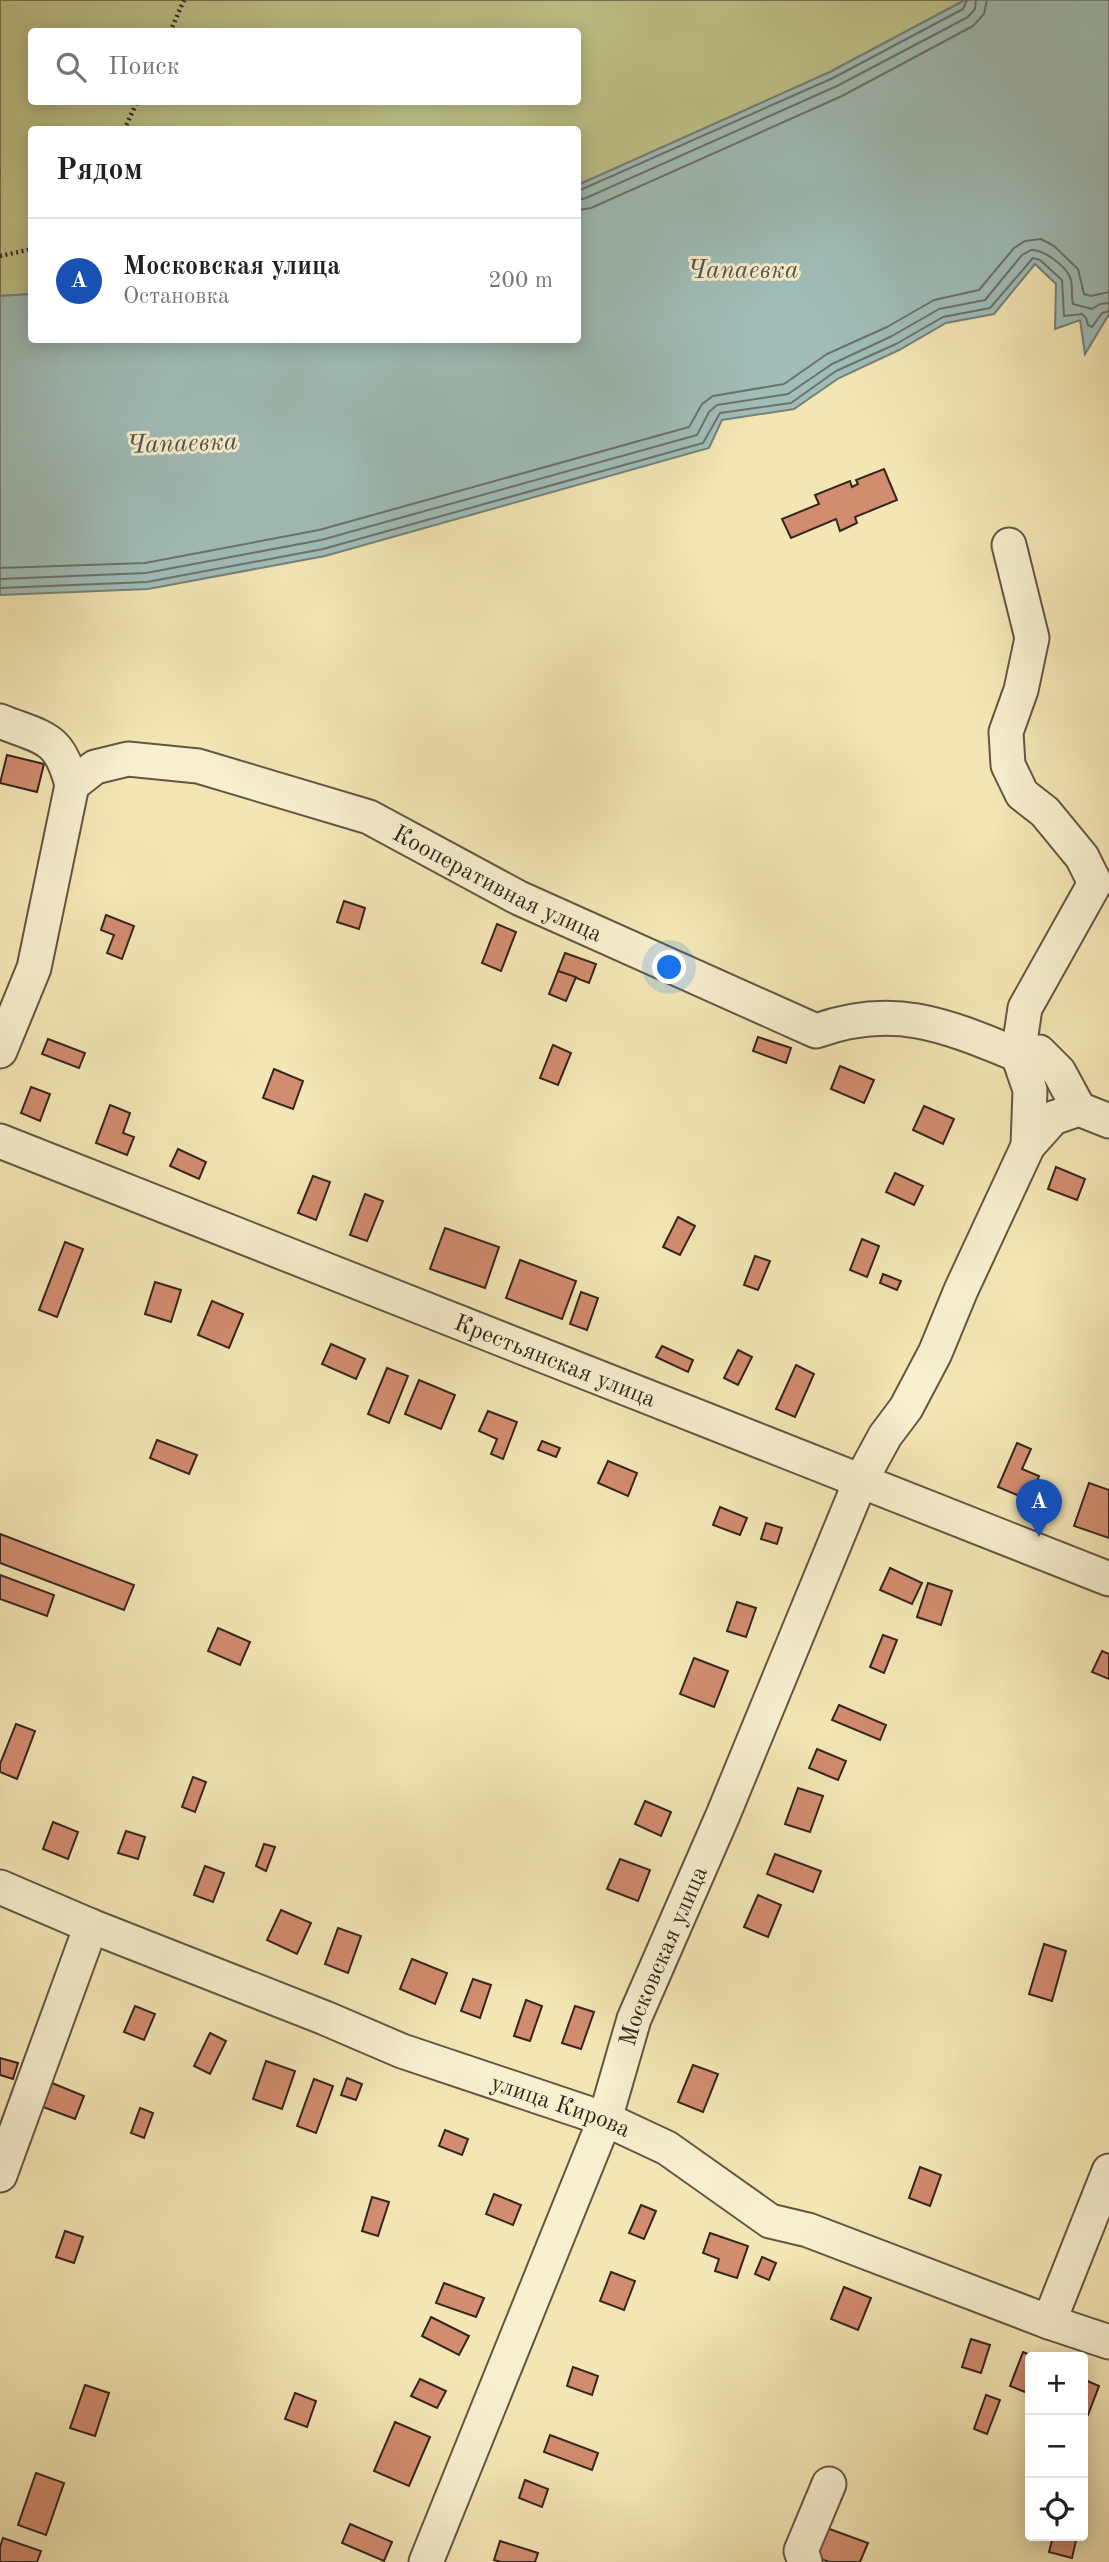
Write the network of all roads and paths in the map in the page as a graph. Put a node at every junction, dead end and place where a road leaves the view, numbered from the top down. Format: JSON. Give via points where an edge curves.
{"nodes":[{"id":1,"x":184,"y":0,"type":"edge"},
{"id":2,"x":172,"y":28,"type":"edge"},
{"id":3,"x":136,"y":105,"type":"edge"},
{"id":4,"x":126,"y":126,"type":"edge"},
{"id":5,"x":28,"y":250,"type":"edge"},
{"id":6,"x":0,"y":256,"type":"edge"},
{"id":7,"x":1009,"y":545,"type":"dead end"},
{"id":8,"x":0,"y":721,"type":"edge"},
{"id":9,"x":72,"y":785,"type":"junction"},
{"id":10,"x":1102,"y":880,"type":"edge"},
{"id":11,"x":0,"y":1051,"type":"edge"},
{"id":12,"x":1018,"y":1055,"type":"junction"},
{"id":13,"x":1094,"y":1115,"type":"edge"},
{"id":14,"x":0,"y":1141,"type":"edge"},
{"id":15,"x":1028,"y":1146,"type":"junction"},
{"id":16,"x":860,"y":1482,"type":"junction"},
{"id":17,"x":1109,"y":1579,"type":"edge"},
{"id":18,"x":0,"y":1887,"type":"edge"},
{"id":19,"x":91,"y":1926,"type":"junction"},
{"id":20,"x":605,"y":2119,"type":"junction"},
{"id":21,"x":1109,"y":2171,"type":"edge"},
{"id":22,"x":0,"y":2175,"type":"edge"},
{"id":23,"x":1049,"y":2322,"type":"junction"},
{"id":24,"x":1109,"y":2342,"type":"edge"},
{"id":25,"x":829,"y":2484,"type":"dead end"},
{"id":26,"x":426,"y":2562,"type":"edge"},
{"id":27,"x":805,"y":2562,"type":"edge"}],
"edges":[{"from":1,"to":2,"type":"path"},
{"from":3,"to":4,"type":"path"},
{"from":5,"to":6,"type":"path"},
{"from":7,"to":10,"type":"street","via":[[1032,638],[1006,732],[1008,765],[1022,794],[1045,812]]},
{"from":8,"to":9,"type":"street","via":[[52,742],[65,759]]},
{"from":9,"to":11,"type":"street","via":[[34,968]]},
{"from":9,"to":12,"type":"street","name":"Кооперативная улица","via":[[95,767],[128,759],[198,766],[369,817],[519,898],[816,1031],[863,1018],[906,1018],[952,1028]]},
{"from":10,"to":12,"type":"street","via":[[1025,1008]]},
{"from":12,"to":13,"type":"street","name":"Московская улица","via":[[1039,1052]]},
{"from":12,"to":15,"type":"street","via":[[1030,1090]]},
{"from":13,"to":15,"type":"street","name":"Московская улица","via":[[1054,1118]]},
{"from":14,"to":16,"type":"street","name":"Крестьянская улица"},
{"from":15,"to":16,"type":"street","name":"Московская улица","via":[[935,1353]]},
{"from":16,"to":17,"type":"street","name":"Крестьянская улица"},
{"from":16,"to":20,"type":"street","name":"Московская улица","via":[[634,2020]]},
{"from":18,"to":19,"type":"street","name":"улица Кирова"},
{"from":19,"to":20,"type":"street","name":"улица Кирова","via":[[402,2051]]},
{"from":19,"to":22,"type":"street"},
{"from":20,"to":23,"type":"street","name":"улица Кирова","via":[[667,2148],[770,2221],[808,2230]]},
{"from":20,"to":26,"type":"street","name":"Московская улица"},
{"from":21,"to":23,"type":"street"},
{"from":23,"to":24,"type":"street","name":"улица Кирова"},
{"from":25,"to":27,"type":"street","via":[[801,2551]]}]}
